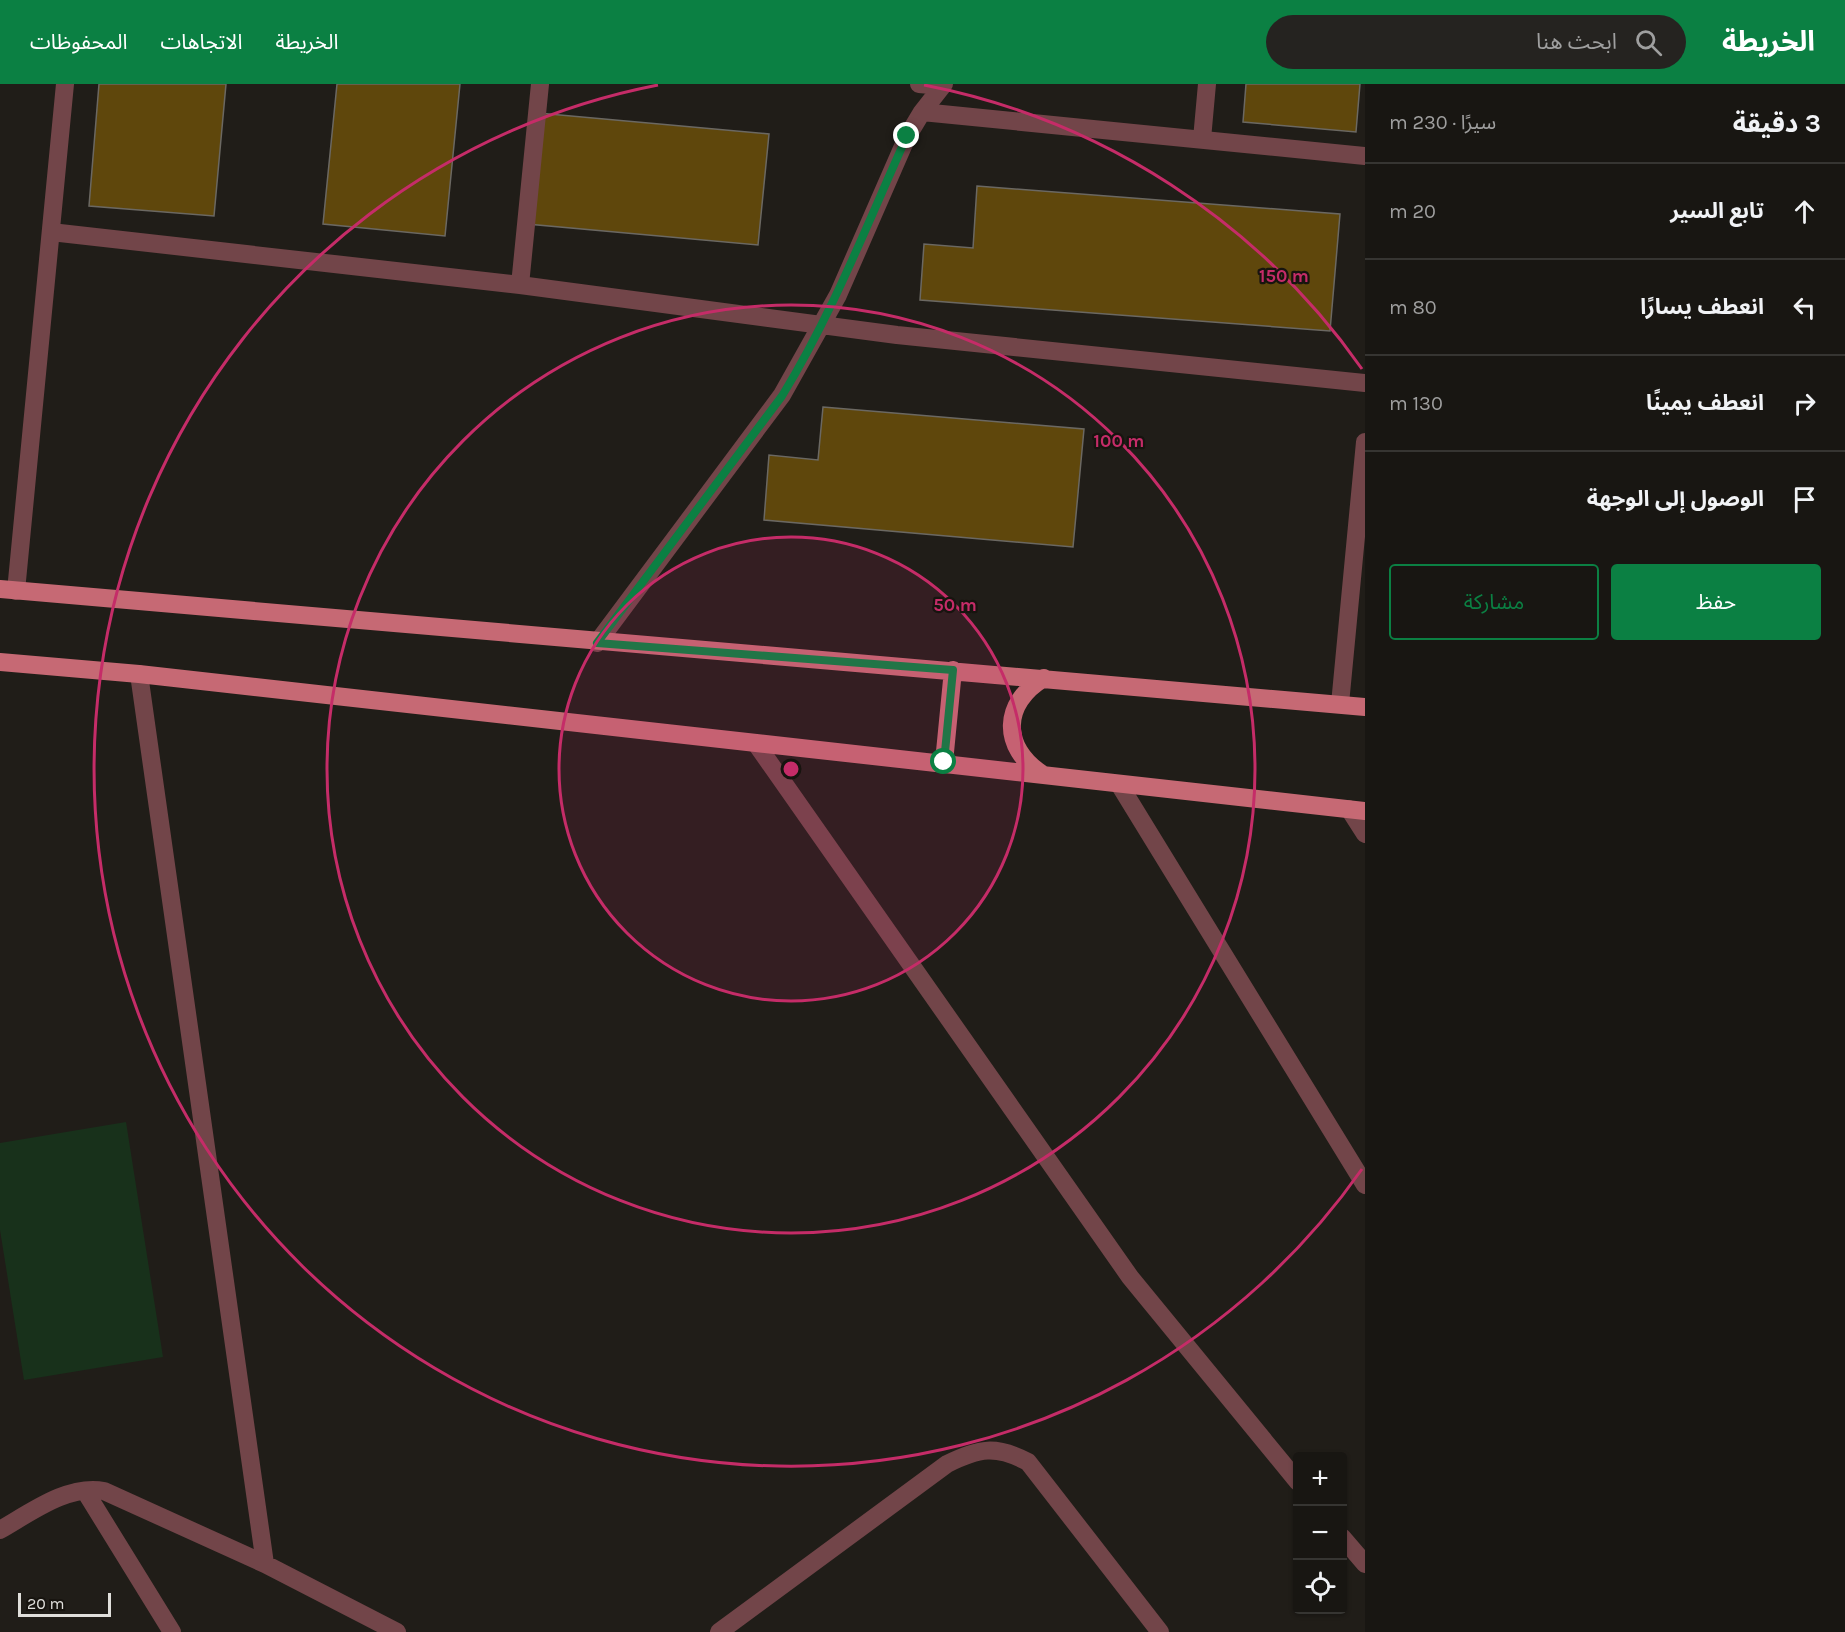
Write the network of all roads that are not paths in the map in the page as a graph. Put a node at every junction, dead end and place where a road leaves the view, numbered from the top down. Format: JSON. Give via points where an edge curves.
{"nodes":[{"id":1,"x":65,"y":84,"type":"edge"},
{"id":2,"x":540,"y":84,"type":"edge"},
{"id":3,"x":919,"y":84,"type":"edge"},
{"id":4,"x":1208,"y":84,"type":"edge"},
{"id":5,"x":943,"y":85,"type":"edge"},
{"id":6,"x":922,"y":112,"type":"junction"},
{"id":7,"x":1202,"y":139,"type":"junction"},
{"id":8,"x":1365,"y":156,"type":"edge"},
{"id":9,"x":51,"y":232,"type":"junction"},
{"id":10,"x":520,"y":285,"type":"junction"},
{"id":11,"x":823,"y":326,"type":"junction"},
{"id":12,"x":1365,"y":383,"type":"edge"},
{"id":13,"x":1365,"y":442,"type":"edge"},
{"id":14,"x":8,"y":590,"type":"edge"},
{"id":15,"x":597,"y":643,"type":"junction"},
{"id":16,"x":0,"y":662,"type":"edge"},
{"id":17,"x":953,"y":670,"type":"junction"},
{"id":18,"x":139,"y":674,"type":"junction"},
{"id":19,"x":1044,"y":678,"type":"junction"},
{"id":20,"x":1340,"y":704,"type":"junction"},
{"id":21,"x":1365,"y":707,"type":"edge"},
{"id":22,"x":758,"y":745,"type":"junction"},
{"id":23,"x":944,"y":762,"type":"junction"},
{"id":24,"x":1042,"y":774,"type":"junction"},
{"id":25,"x":1119,"y":784,"type":"junction"},
{"id":26,"x":1357,"y":810,"type":"edge"},
{"id":27,"x":1365,"y":834,"type":"edge"},
{"id":28,"x":1365,"y":1185,"type":"edge"},
{"id":29,"x":1293,"y":1476,"type":"edge"},
{"id":30,"x":85,"y":1491,"type":"junction"},
{"id":31,"x":0,"y":1530,"type":"edge"},
{"id":32,"x":1347,"y":1543,"type":"edge"},
{"id":33,"x":265,"y":1564,"type":"junction"},
{"id":34,"x":1365,"y":1564,"type":"edge"},
{"id":35,"x":1152,"y":1629,"type":"edge"},
{"id":36,"x":172,"y":1632,"type":"edge"},
{"id":37,"x":397,"y":1632,"type":"edge"},
{"id":38,"x":719,"y":1632,"type":"edge"}],
"edges":[{"from":1,"to":9,"type":"street"},
{"from":2,"to":10,"type":"street"},
{"from":3,"to":5,"type":"street"},
{"from":4,"to":7,"type":"street"},
{"from":5,"to":6,"type":"street"},
{"from":6,"to":7,"type":"street"},
{"from":6,"to":11,"type":"street","via":[[899,154]]},
{"from":7,"to":8,"type":"street"},
{"from":9,"to":10,"type":"street"},
{"from":9,"to":14,"type":"street"},
{"from":10,"to":11,"type":"street"},
{"from":11,"to":12,"type":"street"},
{"from":11,"to":15,"type":"street","via":[[782,396]]},
{"from":13,"to":20,"type":"street"},
{"from":14,"to":15,"type":"main road"},
{"from":15,"to":17,"type":"main road"},
{"from":16,"to":18,"type":"main road"},
{"from":17,"to":19,"type":"main road"},
{"from":17,"to":23,"type":"main road"},
{"from":18,"to":22,"type":"main road"},
{"from":18,"to":33,"type":"street"},
{"from":19,"to":20,"type":"main road"},
{"from":19,"to":24,"type":"main road","via":[[1029,687],[1012,717],[1017,751]]},
{"from":20,"to":21,"type":"main road"},
{"from":22,"to":23,"type":"main road"},
{"from":22,"to":29,"type":"street","via":[[1131,1277]]},
{"from":23,"to":24,"type":"main road"},
{"from":24,"to":25,"type":"main road"},
{"from":25,"to":26,"type":"main road"},
{"from":25,"to":28,"type":"street"},
{"from":26,"to":27,"type":"street"},
{"from":30,"to":31,"type":"street","via":[[59,1498]]},
{"from":30,"to":33,"type":"street","via":[[116,1495]]},
{"from":30,"to":36,"type":"street"},
{"from":32,"to":34,"type":"street"},
{"from":33,"to":37,"type":"street"},
{"from":35,"to":38,"type":"street","via":[[1028,1462],[988,1449],[947,1464]]}]}
